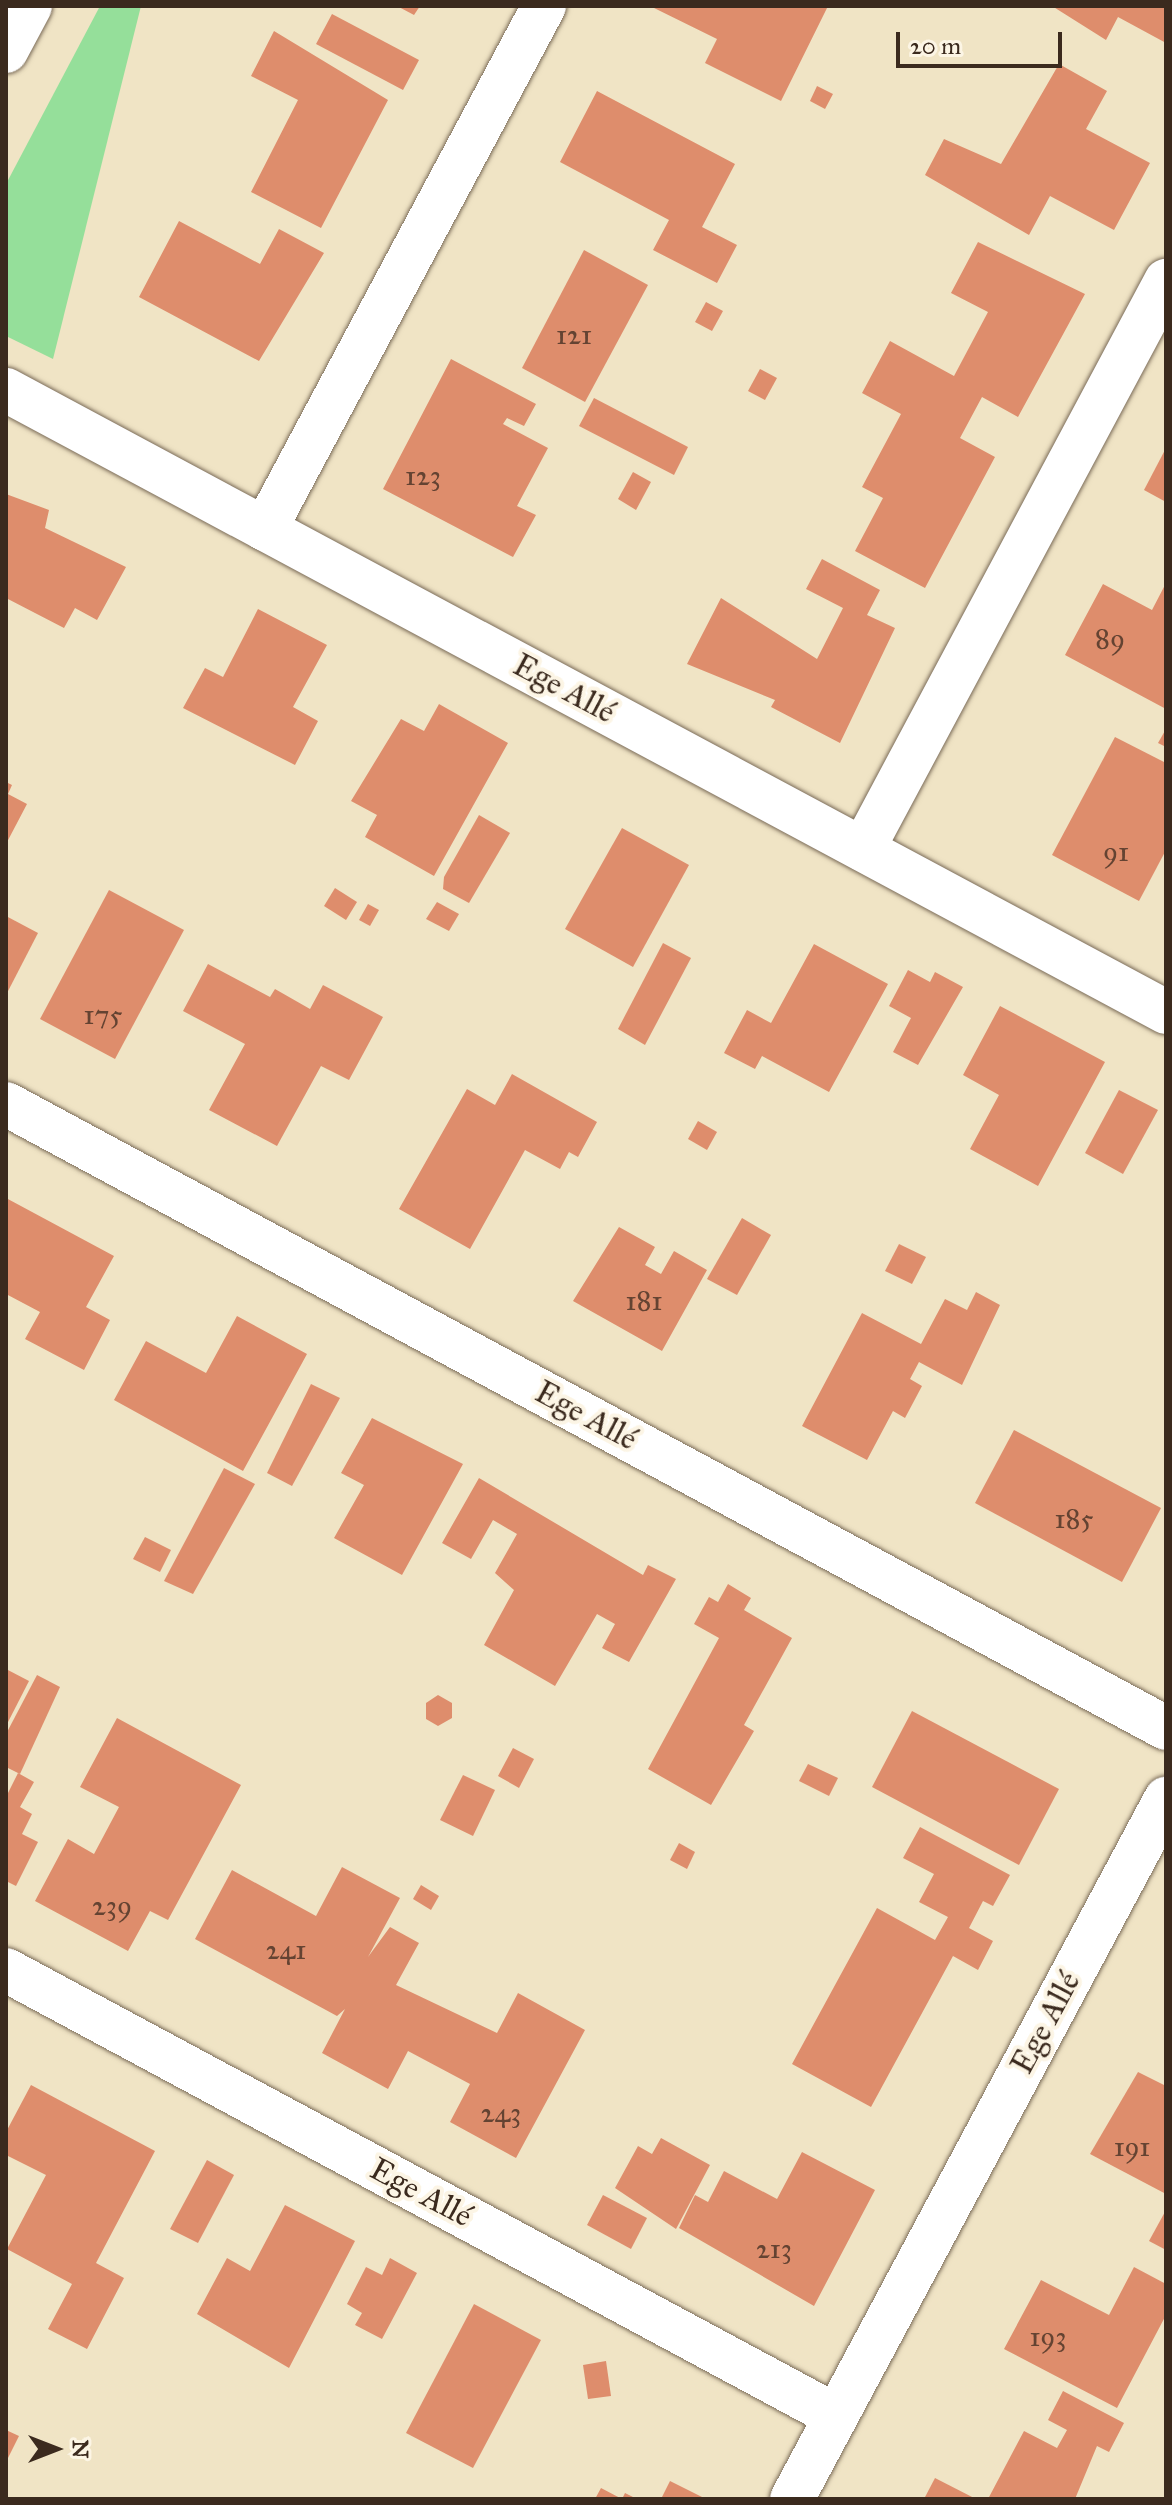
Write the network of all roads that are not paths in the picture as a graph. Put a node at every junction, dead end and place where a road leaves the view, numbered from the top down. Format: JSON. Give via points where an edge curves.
{"nodes":[{"id":1,"x":30,"y":6,"type":"edge"},
{"id":2,"x":544,"y":6,"type":"edge"},
{"id":3,"x":6,"y":51,"type":"edge"},
{"id":4,"x":1166,"y":281,"type":"edge"},
{"id":5,"x":6,"y":390,"type":"edge"},
{"id":6,"x":265,"y":529,"type":"junction"},
{"id":7,"x":863,"y":849,"type":"junction"},
{"id":8,"x":1166,"y":1012,"type":"edge"},
{"id":9,"x":6,"y":1104,"type":"edge"},
{"id":10,"x":1166,"y":1728,"type":"edge"},
{"id":11,"x":1166,"y":1799,"type":"edge"},
{"id":12,"x":6,"y":1970,"type":"edge"},
{"id":13,"x":836,"y":2416,"type":"junction"},
{"id":14,"x":792,"y":2499,"type":"edge"}],
"edges":[{"from":1,"to":3,"type":"street"},
{"from":2,"to":6,"type":"street"},
{"from":4,"to":7,"type":"street"},
{"from":5,"to":6,"type":"street","name":"Ege Allé"},
{"from":6,"to":7,"type":"street","name":"Ege Allé"},
{"from":7,"to":8,"type":"street","name":"Ege Allé"},
{"from":9,"to":10,"type":"street","name":"Ege Allé"},
{"from":11,"to":13,"type":"street","name":"Ege Allé"},
{"from":12,"to":13,"type":"street","name":"Ege Allé"},
{"from":13,"to":14,"type":"street","name":"Ege Allé"}]}
